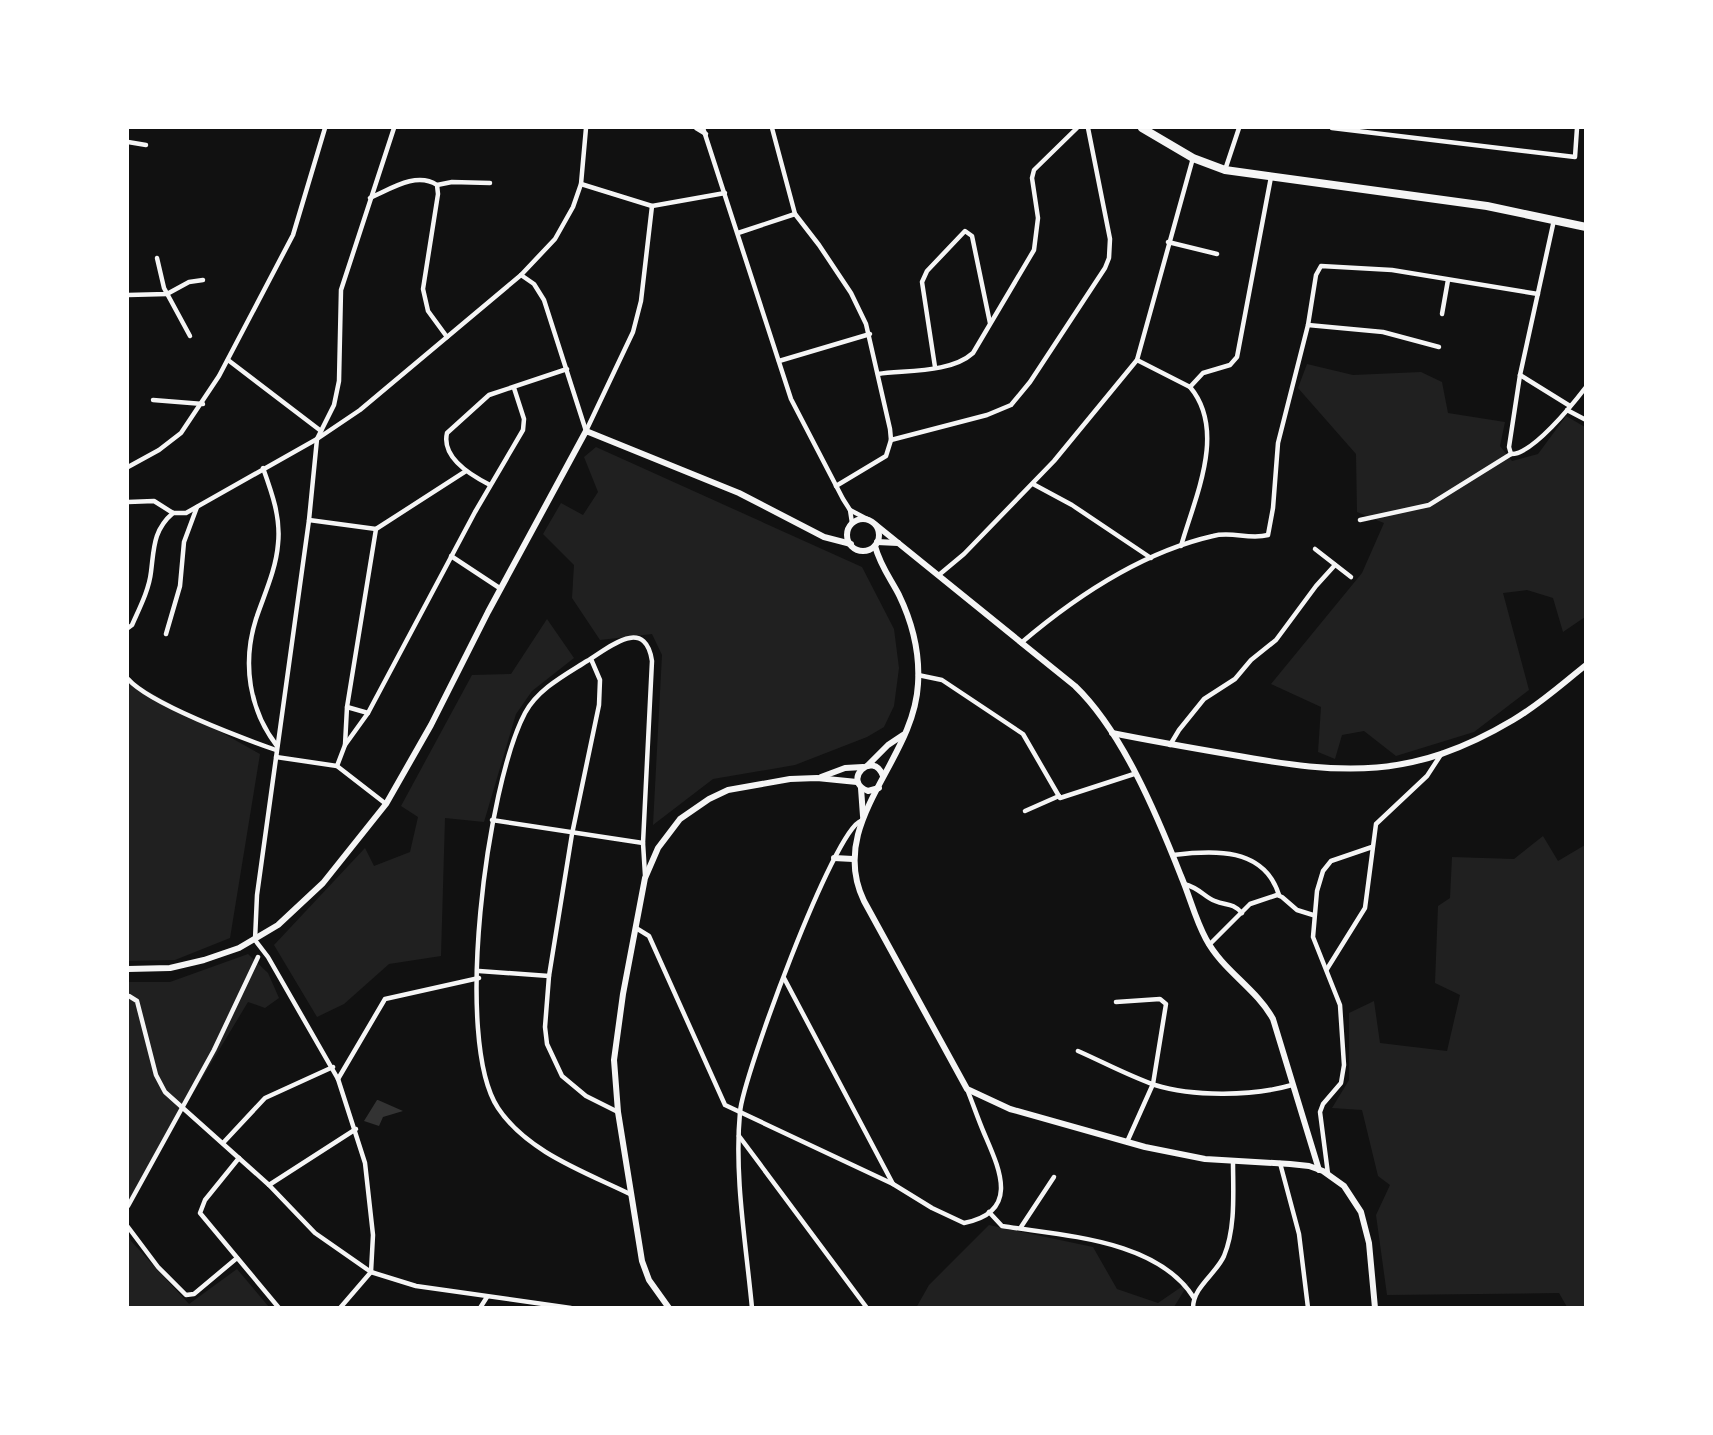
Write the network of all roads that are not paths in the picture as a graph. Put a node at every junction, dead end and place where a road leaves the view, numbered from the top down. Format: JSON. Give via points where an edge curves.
{"nodes":[{"id":1,"x":325,"y":128,"type":"edge"},
{"id":2,"x":394,"y":128,"type":"edge"},
{"id":3,"x":586,"y":128,"type":"edge"},
{"id":4,"x":696,"y":128,"type":"edge"},
{"id":5,"x":703,"y":128,"type":"edge"},
{"id":6,"x":772,"y":128,"type":"edge"},
{"id":7,"x":1077,"y":128,"type":"edge"},
{"id":8,"x":1088,"y":128,"type":"edge"},
{"id":9,"x":1145,"y":128,"type":"edge"},
{"id":10,"x":1237,"y":128,"type":"edge"},
{"id":11,"x":1332,"y":128,"type":"edge"},
{"id":12,"x":1410,"y":128,"type":"edge"},
{"id":13,"x":1577,"y":128,"type":"edge"},
{"id":14,"x":706,"y":134,"type":"junction"},
{"id":15,"x":1408,"y":136,"type":"junction"},
{"id":16,"x":128,"y":142,"type":"edge"},
{"id":17,"x":146,"y":145,"type":"dead end"},
{"id":18,"x":1193,"y":158,"type":"junction"},
{"id":19,"x":1225,"y":170,"type":"junction"},
{"id":20,"x":1271,"y":177,"type":"junction"},
{"id":21,"x":490,"y":183,"type":"dead end"},
{"id":22,"x":581,"y":183,"type":"junction"},
{"id":23,"x":437,"y":185,"type":"junction"},
{"id":24,"x":725,"y":193,"type":"junction"},
{"id":25,"x":370,"y":198,"type":"junction"},
{"id":26,"x":652,"y":206,"type":"junction"},
{"id":27,"x":795,"y":214,"type":"junction"},
{"id":28,"x":1554,"y":220,"type":"junction"},
{"id":29,"x":1586,"y":227,"type":"edge"},
{"id":30,"x":738,"y":233,"type":"junction"},
{"id":31,"x":1168,"y":242,"type":"junction"},
{"id":32,"x":1217,"y":254,"type":"dead end"},
{"id":33,"x":157,"y":258,"type":"dead end"},
{"id":34,"x":521,"y":275,"type":"junction"},
{"id":35,"x":203,"y":280,"type":"dead end"},
{"id":36,"x":1448,"y":280,"type":"junction"},
{"id":37,"x":167,"y":294,"type":"junction"},
{"id":38,"x":1538,"y":294,"type":"junction"},
{"id":39,"x":128,"y":295,"type":"edge"},
{"id":40,"x":1442,"y":314,"type":"dead end"},
{"id":41,"x":990,"y":323,"type":"junction"},
{"id":42,"x":1308,"y":325,"type":"junction"},
{"id":43,"x":870,"y":334,"type":"junction"},
{"id":44,"x":190,"y":336,"type":"dead end"},
{"id":45,"x":447,"y":337,"type":"junction"},
{"id":46,"x":1439,"y":347,"type":"dead end"},
{"id":47,"x":228,"y":360,"type":"junction"},
{"id":48,"x":1137,"y":360,"type":"junction"},
{"id":49,"x":779,"y":362,"type":"junction"},
{"id":50,"x":935,"y":367,"type":"junction"},
{"id":51,"x":567,"y":369,"type":"junction"},
{"id":52,"x":878,"y":374,"type":"junction"},
{"id":53,"x":1520,"y":375,"type":"junction"},
{"id":54,"x":1190,"y":387,"type":"junction"},
{"id":55,"x":1586,"y":387,"type":"edge"},
{"id":56,"x":514,"y":388,"type":"junction"},
{"id":57,"x":153,"y":400,"type":"dead end"},
{"id":58,"x":203,"y":404,"type":"junction"},
{"id":59,"x":1569,"y":408,"type":"junction"},
{"id":60,"x":1586,"y":420,"type":"edge"},
{"id":61,"x":321,"y":431,"type":"junction"},
{"id":62,"x":586,"y":431,"type":"junction"},
{"id":63,"x":317,"y":440,"type":"junction"},
{"id":64,"x":891,"y":440,"type":"junction"},
{"id":65,"x":1511,"y":454,"type":"junction"},
{"id":66,"x":128,"y":467,"type":"edge"},
{"id":67,"x":263,"y":468,"type":"junction"},
{"id":68,"x":466,"y":471,"type":"junction"},
{"id":69,"x":1033,"y":484,"type":"junction"},
{"id":70,"x":490,"y":485,"type":"junction"},
{"id":71,"x":836,"y":486,"type":"junction"},
{"id":72,"x":128,"y":502,"type":"edge"},
{"id":73,"x":197,"y":507,"type":"junction"},
{"id":74,"x":850,"y":510,"type":"junction"},
{"id":75,"x":173,"y":513,"type":"junction"},
{"id":76,"x":309,"y":520,"type":"junction"},
{"id":77,"x":869,"y":520,"type":"junction"},
{"id":78,"x":1360,"y":520,"type":"dead end"},
{"id":79,"x":852,"y":523,"type":"junction"},
{"id":80,"x":876,"y":525,"type":"junction"},
{"id":81,"x":376,"y":529,"type":"junction"},
{"id":82,"x":848,"y":531,"type":"junction"},
{"id":83,"x":834,"y":540,"type":"junction"},
{"id":84,"x":898,"y":543,"type":"junction"},
{"id":85,"x":851,"y":544,"type":"junction"},
{"id":86,"x":876,"y":544,"type":"junction"},
{"id":87,"x":1181,"y":546,"type":"junction"},
{"id":88,"x":1315,"y":549,"type":"dead end"},
{"id":89,"x":862,"y":551,"type":"junction"},
{"id":90,"x":451,"y":556,"type":"junction"},
{"id":91,"x":1151,"y":558,"type":"junction"},
{"id":92,"x":879,"y":563,"type":"junction"},
{"id":93,"x":1335,"y":565,"type":"junction"},
{"id":94,"x":940,"y":574,"type":"junction"},
{"id":95,"x":1351,"y":577,"type":"dead end"},
{"id":96,"x":501,"y":589,"type":"junction"},
{"id":97,"x":128,"y":628,"type":"edge"},
{"id":98,"x":165,"y":634,"type":"dead end"},
{"id":99,"x":1021,"y":643,"type":"junction"},
{"id":100,"x":591,"y":659,"type":"junction"},
{"id":101,"x":1586,"y":665,"type":"edge"},
{"id":102,"x":918,"y":675,"type":"junction"},
{"id":103,"x":128,"y":679,"type":"edge"},
{"id":104,"x":347,"y":707,"type":"junction"},
{"id":105,"x":368,"y":713,"type":"junction"},
{"id":106,"x":1112,"y":733,"type":"junction"},
{"id":107,"x":904,"y":735,"type":"junction"},
{"id":108,"x":345,"y":745,"type":"junction"},
{"id":109,"x":1170,"y":745,"type":"junction"},
{"id":110,"x":277,"y":748,"type":"junction"},
{"id":111,"x":1442,"y":753,"type":"junction"},
{"id":112,"x":276,"y":758,"type":"junction"},
{"id":113,"x":338,"y":766,"type":"junction"},
{"id":114,"x":866,"y":766,"type":"junction"},
{"id":115,"x":1134,"y":774,"type":"junction"},
{"id":116,"x":883,"y":776,"type":"junction"},
{"id":117,"x":818,"y":778,"type":"junction"},
{"id":118,"x":859,"y":785,"type":"junction"},
{"id":119,"x":879,"y":788,"type":"junction"},
{"id":120,"x":1059,"y":796,"type":"junction"},
{"id":121,"x":386,"y":804,"type":"junction"},
{"id":122,"x":1025,"y":811,"type":"dead end"},
{"id":123,"x":862,"y":819,"type":"junction"},
{"id":124,"x":492,"y":820,"type":"junction"},
{"id":125,"x":572,"y":834,"type":"junction"},
{"id":126,"x":643,"y":843,"type":"junction"},
{"id":127,"x":1372,"y":847,"type":"junction"},
{"id":128,"x":1173,"y":855,"type":"junction"},
{"id":129,"x":834,"y":858,"type":"junction"},
{"id":130,"x":853,"y":859,"type":"junction"},
{"id":131,"x":645,"y":878,"type":"junction"},
{"id":132,"x":1184,"y":884,"type":"junction"},
{"id":133,"x":1279,"y":895,"type":"junction"},
{"id":134,"x":1242,"y":913,"type":"junction"},
{"id":135,"x":1313,"y":915,"type":"junction"},
{"id":136,"x":636,"y":928,"type":"junction"},
{"id":137,"x":255,"y":940,"type":"junction"},
{"id":138,"x":1209,"y":945,"type":"junction"},
{"id":139,"x":258,"y":957,"type":"dead end"},
{"id":140,"x":128,"y":969,"type":"edge"},
{"id":141,"x":1327,"y":969,"type":"junction"},
{"id":142,"x":479,"y":971,"type":"junction"},
{"id":143,"x":549,"y":976,"type":"junction"},
{"id":144,"x":478,"y":978,"type":"junction"},
{"id":145,"x":784,"y":978,"type":"junction"},
{"id":146,"x":129,"y":996,"type":"edge"},
{"id":147,"x":1116,"y":1002,"type":"dead end"},
{"id":148,"x":1078,"y":1051,"type":"dead end"},
{"id":149,"x":333,"y":1067,"type":"junction"},
{"id":150,"x":339,"y":1079,"type":"junction"},
{"id":151,"x":1154,"y":1084,"type":"junction"},
{"id":152,"x":1292,"y":1085,"type":"junction"},
{"id":153,"x":967,"y":1089,"type":"junction"},
{"id":154,"x":182,"y":1107,"type":"junction"},
{"id":155,"x":618,"y":1112,"type":"junction"},
{"id":156,"x":740,"y":1113,"type":"junction"},
{"id":157,"x":356,"y":1129,"type":"junction"},
{"id":158,"x":739,"y":1136,"type":"junction"},
{"id":159,"x":1127,"y":1142,"type":"junction"},
{"id":160,"x":223,"y":1143,"type":"junction"},
{"id":161,"x":239,"y":1158,"type":"junction"},
{"id":162,"x":1233,"y":1161,"type":"junction"},
{"id":163,"x":1280,"y":1163,"type":"junction"},
{"id":164,"x":1319,"y":1170,"type":"junction"},
{"id":165,"x":1328,"y":1174,"type":"junction"},
{"id":166,"x":1054,"y":1177,"type":"dead end"},
{"id":167,"x":893,"y":1184,"type":"junction"},
{"id":168,"x":269,"y":1185,"type":"junction"},
{"id":169,"x":630,"y":1194,"type":"junction"},
{"id":170,"x":128,"y":1206,"type":"edge"},
{"id":171,"x":989,"y":1212,"type":"junction"},
{"id":172,"x":128,"y":1227,"type":"edge"},
{"id":173,"x":1021,"y":1227,"type":"junction"},
{"id":174,"x":237,"y":1258,"type":"junction"},
{"id":175,"x":371,"y":1272,"type":"junction"},
{"id":176,"x":487,"y":1297,"type":"junction"},
{"id":177,"x":1194,"y":1298,"type":"junction"},
{"id":178,"x":279,"y":1308,"type":"edge"},
{"id":179,"x":340,"y":1308,"type":"edge"},
{"id":180,"x":480,"y":1308,"type":"edge"},
{"id":181,"x":571,"y":1308,"type":"edge"},
{"id":182,"x":669,"y":1308,"type":"edge"},
{"id":183,"x":752,"y":1308,"type":"edge"},
{"id":184,"x":867,"y":1308,"type":"edge"},
{"id":185,"x":1194,"y":1308,"type":"edge"},
{"id":186,"x":1308,"y":1308,"type":"edge"},
{"id":187,"x":1375,"y":1308,"type":"edge"}],
"edges":[{"from":1,"to":47,"type":"street","via":[[293,235]]},
{"from":2,"to":25,"type":"street"},
{"from":3,"to":22,"type":"street"},
{"from":4,"to":14,"type":"street"},
{"from":5,"to":14,"type":"street"},
{"from":6,"to":27,"type":"street"},
{"from":7,"to":41,"type":"street","via":[[1034,170],[1036,242]]},
{"from":8,"to":64,"type":"street","via":[[1110,239],[1105,268],[1011,405]]},
{"from":9,"to":18,"type":"main road"},
{"from":10,"to":19,"type":"street"},
{"from":11,"to":15,"type":"street"},
{"from":12,"to":15,"type":"street"},
{"from":13,"to":15,"type":"street","via":[[1575,157]]},
{"from":14,"to":24,"type":"street"},
{"from":16,"to":17,"type":"street"},
{"from":18,"to":19,"type":"main road"},
{"from":18,"to":31,"type":"street"},
{"from":19,"to":20,"type":"main road"},
{"from":20,"to":28,"type":"main road","via":[[1487,206]]},
{"from":20,"to":54,"type":"street","via":[[1237,357],[1230,365],[1203,373]]},
{"from":21,"to":23,"type":"street"},
{"from":22,"to":26,"type":"street"},
{"from":22,"to":34,"type":"street","via":[[562,229]]},
{"from":23,"to":25,"type":"street","via":[[426,180],[411,181]]},
{"from":23,"to":45,"type":"street","via":[[423,289],[429,314]]},
{"from":24,"to":26,"type":"street"},
{"from":24,"to":30,"type":"street"},
{"from":25,"to":61,"type":"street","via":[[343,281],[339,381],[334,405]]},
{"from":26,"to":62,"type":"street","via":[[641,301],[633,332]]},
{"from":27,"to":30,"type":"street"},
{"from":27,"to":43,"type":"street","via":[[850,293]]},
{"from":28,"to":29,"type":"main road"},
{"from":28,"to":38,"type":"street"},
{"from":30,"to":49,"type":"street"},
{"from":31,"to":32,"type":"street"},
{"from":31,"to":48,"type":"street"},
{"from":33,"to":37,"type":"street"},
{"from":34,"to":45,"type":"street"},
{"from":34,"to":51,"type":"street","via":[[541,294]]},
{"from":35,"to":37,"type":"street","via":[[189,282]]},
{"from":36,"to":38,"type":"street"},
{"from":36,"to":40,"type":"street"},
{"from":36,"to":42,"type":"street","via":[[1392,270],[1322,266],[1316,275]]},
{"from":37,"to":39,"type":"street"},
{"from":37,"to":44,"type":"street"},
{"from":38,"to":53,"type":"street"},
{"from":41,"to":50,"type":"street","via":[[968,357]]},
{"from":41,"to":50,"type":"street","via":[[972,236],[965,231],[922,282]]},
{"from":42,"to":46,"type":"street","via":[[1383,332]]},
{"from":42,"to":87,"type":"street","via":[[1278,443],[1270,532],[1262,536],[1218,535]]},
{"from":43,"to":49,"type":"street"},
{"from":43,"to":52,"type":"street"},
{"from":45,"to":63,"type":"street","via":[[375,400]]},
{"from":47,"to":58,"type":"street"},
{"from":47,"to":61,"type":"street"},
{"from":48,"to":54,"type":"street"},
{"from":48,"to":69,"type":"street"},
{"from":49,"to":71,"type":"street","via":[[796,411]]},
{"from":50,"to":52,"type":"street"},
{"from":51,"to":56,"type":"street"},
{"from":51,"to":62,"type":"street"},
{"from":52,"to":64,"type":"street"},
{"from":53,"to":59,"type":"street"},
{"from":53,"to":65,"type":"street"},
{"from":54,"to":87,"type":"street","via":[[1205,414],[1209,443]]},
{"from":55,"to":59,"type":"street"},
{"from":56,"to":68,"type":"street","via":[[486,397],[447,433],[448,446]]},
{"from":56,"to":70,"type":"street","via":[[524,426]]},
{"from":57,"to":58,"type":"street"},
{"from":58,"to":66,"type":"street","via":[[174,439]]},
{"from":59,"to":60,"type":"street"},
{"from":59,"to":65,"type":"street","via":[[1539,438],[1518,454]]},
{"from":61,"to":63,"type":"street"},
{"from":62,"to":83,"type":"street","via":[[739,493]]},
{"from":62,"to":96,"type":"street"},
{"from":63,"to":67,"type":"street"},
{"from":63,"to":76,"type":"street"},
{"from":64,"to":71,"type":"street","via":[[882,460]]},
{"from":65,"to":78,"type":"street","via":[[1429,506]]},
{"from":67,"to":73,"type":"street"},
{"from":67,"to":110,"type":"street","via":[[275,508],[278,545],[248,659],[258,714]]},
{"from":68,"to":70,"type":"street"},
{"from":68,"to":81,"type":"street"},
{"from":69,"to":91,"type":"street","via":[[1072,504]]},
{"from":69,"to":94,"type":"street"},
{"from":70,"to":90,"type":"street"},
{"from":71,"to":74,"type":"street"},
{"from":72,"to":75,"type":"street","via":[[154,501]]},
{"from":73,"to":75,"type":"street"},
{"from":73,"to":98,"type":"street","via":[[184,542],[180,586]]},
{"from":74,"to":77,"type":"street"},
{"from":74,"to":79,"type":"street"},
{"from":75,"to":97,"type":"street","via":[[166,518],[154,542],[148,584]]},
{"from":76,"to":81,"type":"street"},
{"from":76,"to":110,"type":"street"},
{"from":77,"to":79,"type":"street"},
{"from":77,"to":80,"type":"street"},
{"from":79,"to":82,"type":"street"},
{"from":80,"to":84,"type":"street"},
{"from":80,"to":86,"type":"street"},
{"from":81,"to":104,"type":"street"},
{"from":82,"to":83,"type":"street"},
{"from":82,"to":85,"type":"street"},
{"from":83,"to":85,"type":"street"},
{"from":84,"to":86,"type":"street"},
{"from":84,"to":94,"type":"street"},
{"from":85,"to":89,"type":"street"},
{"from":86,"to":89,"type":"street"},
{"from":86,"to":92,"type":"street"},
{"from":87,"to":91,"type":"street"},
{"from":88,"to":93,"type":"street"},
{"from":89,"to":92,"type":"street"},
{"from":90,"to":96,"type":"street"},
{"from":90,"to":105,"type":"street"},
{"from":91,"to":99,"type":"street","via":[[1070,605]]},
{"from":92,"to":102,"type":"street","via":[[899,595],[913,632]]},
{"from":93,"to":95,"type":"street"},
{"from":93,"to":109,"type":"street","via":[[1276,640],[1235,679],[1204,699]]},
{"from":94,"to":99,"type":"street"},
{"from":96,"to":121,"type":"street"},
{"from":99,"to":106,"type":"street","via":[[1083,694]]},
{"from":100,"to":124,"type":"street","via":[[546,689],[526,711],[508,756]]},
{"from":100,"to":125,"type":"street","via":[[600,680],[599,705]]},
{"from":100,"to":126,"type":"street","via":[[626,638],[639,639],[650,651]]},
{"from":101,"to":111,"type":"street","via":[[1513,720]]},
{"from":102,"to":107,"type":"street","via":[[916,699]]},
{"from":102,"to":120,"type":"street","via":[[942,680],[1018,730],[1031,745]]},
{"from":103,"to":110,"type":"street","via":[[152,696],[224,730]]},
{"from":104,"to":105,"type":"street"},
{"from":104,"to":108,"type":"street"},
{"from":105,"to":108,"type":"street"},
{"from":106,"to":109,"type":"street"},
{"from":106,"to":115,"type":"street"},
{"from":107,"to":114,"type":"street"},
{"from":107,"to":116,"type":"street"},
{"from":108,"to":113,"type":"street"},
{"from":109,"to":111,"type":"street","via":[[1338,770],[1391,766]]},
{"from":110,"to":112,"type":"street"},
{"from":111,"to":127,"type":"street","via":[[1423,780],[1379,821]]},
{"from":112,"to":113,"type":"street"},
{"from":112,"to":137,"type":"street","via":[[259,874]]},
{"from":113,"to":121,"type":"street"},
{"from":114,"to":116,"type":"street","via":[[879,769]]},
{"from":114,"to":117,"type":"street","via":[[845,768]]},
{"from":114,"to":118,"type":"street","via":[[858,773]]},
{"from":115,"to":120,"type":"street","via":[[1068,797]]},
{"from":115,"to":128,"type":"street"},
{"from":116,"to":119,"type":"street"},
{"from":117,"to":118,"type":"street"},
{"from":117,"to":131,"type":"street","via":[[740,787],[709,799],[680,819],[665,836]]},
{"from":118,"to":119,"type":"street","via":[[872,791]]},
{"from":118,"to":123,"type":"street"},
{"from":119,"to":123,"type":"street"},
{"from":120,"to":122,"type":"street"},
{"from":121,"to":137,"type":"street","via":[[323,883]]},
{"from":123,"to":129,"type":"street","via":[[852,827]]},
{"from":123,"to":130,"type":"street"},
{"from":124,"to":125,"type":"street"},
{"from":124,"to":142,"type":"street","via":[[482,891]]},
{"from":125,"to":126,"type":"street"},
{"from":125,"to":143,"type":"street"},
{"from":126,"to":131,"type":"street"},
{"from":127,"to":135,"type":"street","via":[[1325,866]]},
{"from":127,"to":141,"type":"street","via":[[1365,908]]},
{"from":128,"to":132,"type":"street"},
{"from":128,"to":133,"type":"street","via":[[1209,851],[1246,857],[1269,875]]},
{"from":129,"to":130,"type":"street"},
{"from":129,"to":145,"type":"street"},
{"from":130,"to":153,"type":"street","via":[[864,901]]},
{"from":131,"to":136,"type":"street"},
{"from":132,"to":134,"type":"street","via":[[1214,901],[1233,905]]},
{"from":132,"to":138,"type":"street"},
{"from":133,"to":134,"type":"street","via":[[1250,904]]},
{"from":133,"to":135,"type":"street","via":[[1297,910]]},
{"from":134,"to":138,"type":"street"},
{"from":135,"to":141,"type":"street","via":[[1314,941]]},
{"from":136,"to":155,"type":"street","via":[[615,1046]]},
{"from":136,"to":156,"type":"street","via":[[650,936],[725,1106]]},
{"from":137,"to":140,"type":"street","via":[[227,953],[171,968]]},
{"from":137,"to":149,"type":"street"},
{"from":138,"to":152,"type":"street","via":[[1270,1014]]},
{"from":139,"to":154,"type":"street"},
{"from":141,"to":165,"type":"street","via":[[1341,1010],[1344,1065],[1341,1083],[1320,1112]]},
{"from":142,"to":143,"type":"street"},
{"from":142,"to":144,"type":"street"},
{"from":143,"to":155,"type":"street","via":[[545,1027],[547,1044],[558,1070],[586,1096]]},
{"from":144,"to":150,"type":"street","via":[[385,999]]},
{"from":144,"to":169,"type":"street","via":[[483,1068],[498,1108],[533,1143]]},
{"from":145,"to":156,"type":"street"},
{"from":145,"to":167,"type":"street"},
{"from":146,"to":154,"type":"street","via":[[137,1001],[161,1083]]},
{"from":147,"to":151,"type":"street","via":[[1165,1001]]},
{"from":148,"to":151,"type":"street"},
{"from":149,"to":150,"type":"street"},
{"from":149,"to":160,"type":"street","via":[[265,1098]]},
{"from":150,"to":157,"type":"street"},
{"from":151,"to":152,"type":"street","via":[[1240,1094]]},
{"from":151,"to":159,"type":"street"},
{"from":152,"to":164,"type":"street"},
{"from":153,"to":159,"type":"street","via":[[1010,1109]]},
{"from":153,"to":171,"type":"street","via":[[1002,1180],[1001,1196]]},
{"from":154,"to":160,"type":"street"},
{"from":154,"to":170,"type":"street"},
{"from":155,"to":169,"type":"street"},
{"from":156,"to":158,"type":"street"},
{"from":156,"to":167,"type":"street"},
{"from":157,"to":168,"type":"street"},
{"from":157,"to":175,"type":"street","via":[[371,1205]]},
{"from":158,"to":183,"type":"street"},
{"from":158,"to":184,"type":"street"},
{"from":159,"to":162,"type":"street"},
{"from":160,"to":161,"type":"street"},
{"from":161,"to":168,"type":"street"},
{"from":161,"to":174,"type":"street","via":[[200,1210]]},
{"from":162,"to":163,"type":"street"},
{"from":162,"to":177,"type":"street","via":[[1225,1254]]},
{"from":163,"to":164,"type":"street"},
{"from":163,"to":186,"type":"street","via":[[1299,1234]]},
{"from":164,"to":165,"type":"street"},
{"from":165,"to":187,"type":"street","via":[[1350,1193],[1362,1212]]},
{"from":166,"to":173,"type":"street"},
{"from":167,"to":171,"type":"street","via":[[962,1222]]},
{"from":168,"to":175,"type":"street","via":[[315,1233]]},
{"from":169,"to":182,"type":"street","via":[[645,1271]]},
{"from":171,"to":173,"type":"street","via":[[1002,1226]]},
{"from":172,"to":174,"type":"street","via":[[158,1267],[186,1295],[194,1294]]},
{"from":173,"to":177,"type":"street","via":[[1074,1236],[1135,1253],[1170,1270]]},
{"from":174,"to":178,"type":"street"},
{"from":175,"to":176,"type":"street","via":[[416,1286]]},
{"from":175,"to":179,"type":"street"},
{"from":176,"to":180,"type":"street"},
{"from":176,"to":181,"type":"street"},
{"from":177,"to":185,"type":"street"}]}
